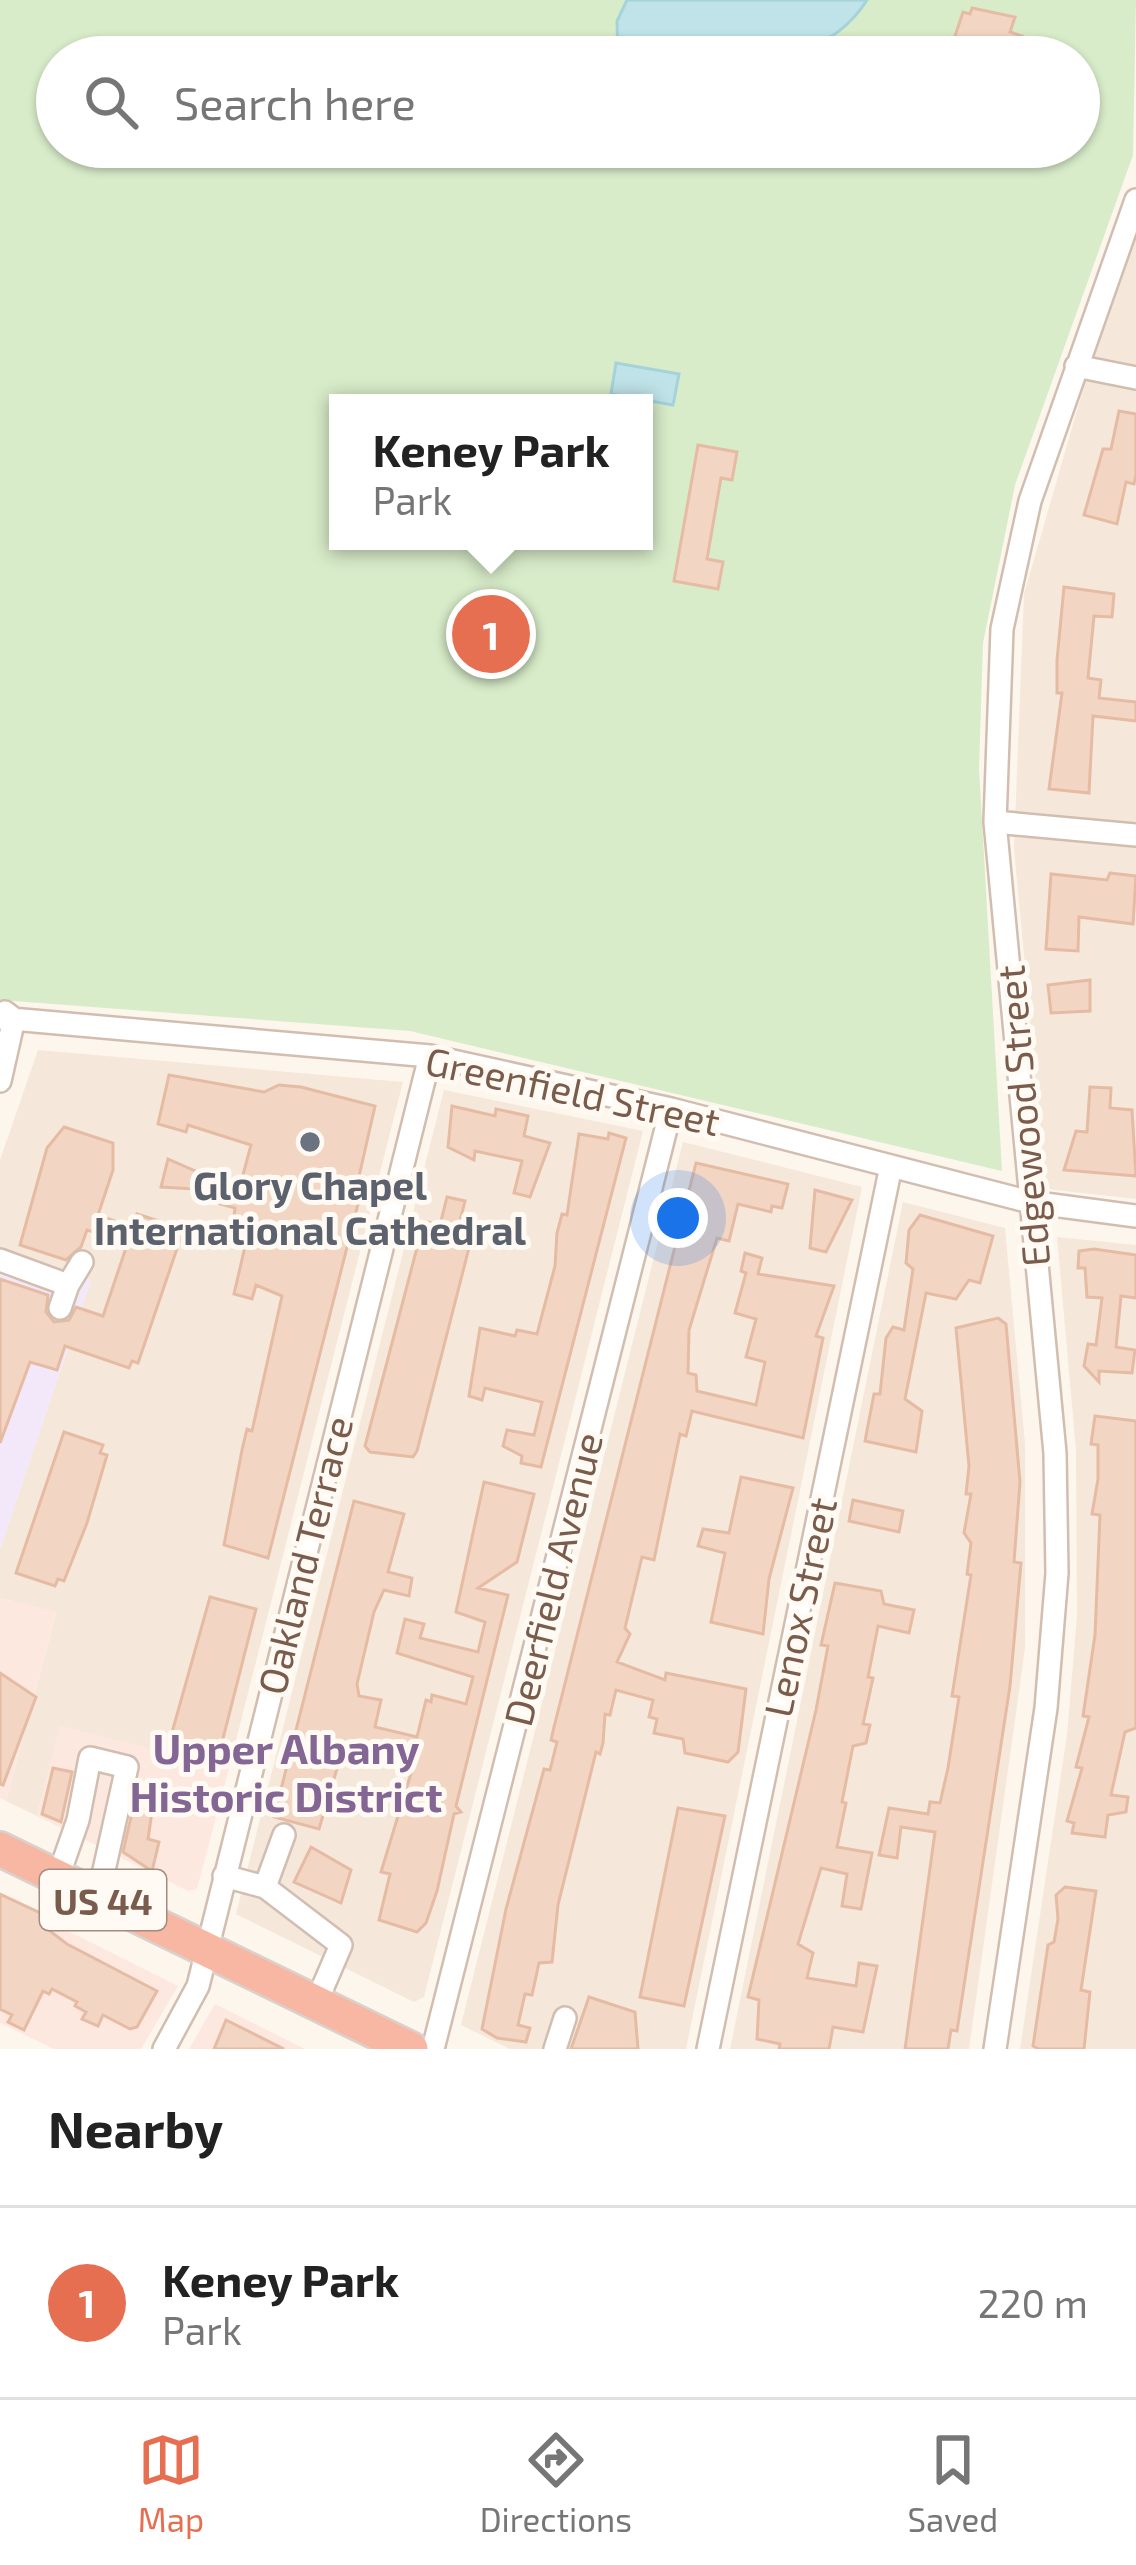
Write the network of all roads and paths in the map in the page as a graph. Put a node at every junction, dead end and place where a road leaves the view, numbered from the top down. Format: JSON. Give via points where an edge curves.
{"nodes":[{"id":1,"x":1136,"y":200,"type":"edge"},
{"id":2,"x":1076,"y":366,"type":"junction"},
{"id":3,"x":1136,"y":378,"type":"edge"},
{"id":4,"x":995,"y":822,"type":"junction"},
{"id":5,"x":1136,"y":835,"type":"edge"},
{"id":6,"x":5,"y":1015,"type":"edge"},
{"id":7,"x":430,"y":1056,"type":"junction"},
{"id":8,"x":0,"y":1081,"type":"edge"},
{"id":9,"x":671,"y":1109,"type":"junction"},
{"id":10,"x":891,"y":1166,"type":"junction"},
{"id":11,"x":1030,"y":1202,"type":"junction"},
{"id":12,"x":1136,"y":1216,"type":"edge"},
{"id":13,"x":0,"y":1259,"type":"edge"},
{"id":14,"x":82,"y":1262,"type":"dead end"},
{"id":15,"x":68,"y":1285,"type":"junction"},
{"id":16,"x":60,"y":1308,"type":"dead end"},
{"id":17,"x":284,"y":1835,"type":"dead end"},
{"id":18,"x":0,"y":1849,"type":"edge"},
{"id":19,"x":224,"y":1876,"type":"junction"},
{"id":20,"x":58,"y":1877,"type":"junction"},
{"id":21,"x":265,"y":1887,"type":"junction"},
{"id":22,"x":98,"y":1897,"type":"junction"},
{"id":23,"x":207,"y":1950,"type":"junction"},
{"id":24,"x":316,"y":2003,"type":"junction"},
{"id":25,"x":565,"y":2018,"type":"dead end"},
{"id":26,"x":164,"y":2049,"type":"edge"},
{"id":27,"x":411,"y":2049,"type":"edge"},
{"id":28,"x":433,"y":2049,"type":"edge"},
{"id":29,"x":555,"y":2049,"type":"edge"},
{"id":30,"x":708,"y":2049,"type":"edge"},
{"id":31,"x":994,"y":2049,"type":"edge"}],
"edges":[{"from":1,"to":2,"type":"street","name":"Edgewood Street"},
{"from":2,"to":3,"type":"street"},
{"from":2,"to":4,"type":"street","name":"Edgewood Street","via":[[1030,501],[1002,629]]},
{"from":4,"to":5,"type":"street"},
{"from":4,"to":11,"type":"street","name":"Edgewood Street"},
{"from":6,"to":7,"type":"street","name":"Greenfield Street"},
{"from":6,"to":8,"type":"street"},
{"from":7,"to":9,"type":"street","name":"Greenfield Street"},
{"from":7,"to":19,"type":"street","name":"Oakland Terrace"},
{"from":9,"to":10,"type":"street","name":"Greenfield Street"},
{"from":9,"to":28,"type":"street","name":"Deerfield Avenue"},
{"from":10,"to":11,"type":"street","name":"Greenfield Street"},
{"from":10,"to":30,"type":"street","name":"Lenox Street"},
{"from":11,"to":12,"type":"street","name":"Greenfield Street"},
{"from":11,"to":31,"type":"street","name":"Edgewood Street","via":[[1055,1453],[1057,1573],[1046,1708]]},
{"from":13,"to":15,"type":"street"},
{"from":14,"to":15,"type":"street"},
{"from":15,"to":16,"type":"street"},
{"from":17,"to":21,"type":"street"},
{"from":18,"to":20,"type":"highway","number":"US 44"},
{"from":19,"to":21,"type":"street"},
{"from":19,"to":23,"type":"street","name":"Oakland Terrace"},
{"from":20,"to":22,"type":"highway","number":"US 44"},
{"from":20,"to":22,"type":"street","via":[[91,1759],[128,1767]]},
{"from":21,"to":24,"type":"street","via":[[341,1945]]},
{"from":22,"to":23,"type":"highway","number":"US 44"},
{"from":23,"to":24,"type":"highway","number":"US 44"},
{"from":23,"to":26,"type":"street","name":"Oakland Terrace","via":[[194,1998]]},
{"from":24,"to":27,"type":"highway","number":"US 44"},
{"from":25,"to":29,"type":"street"}]}
